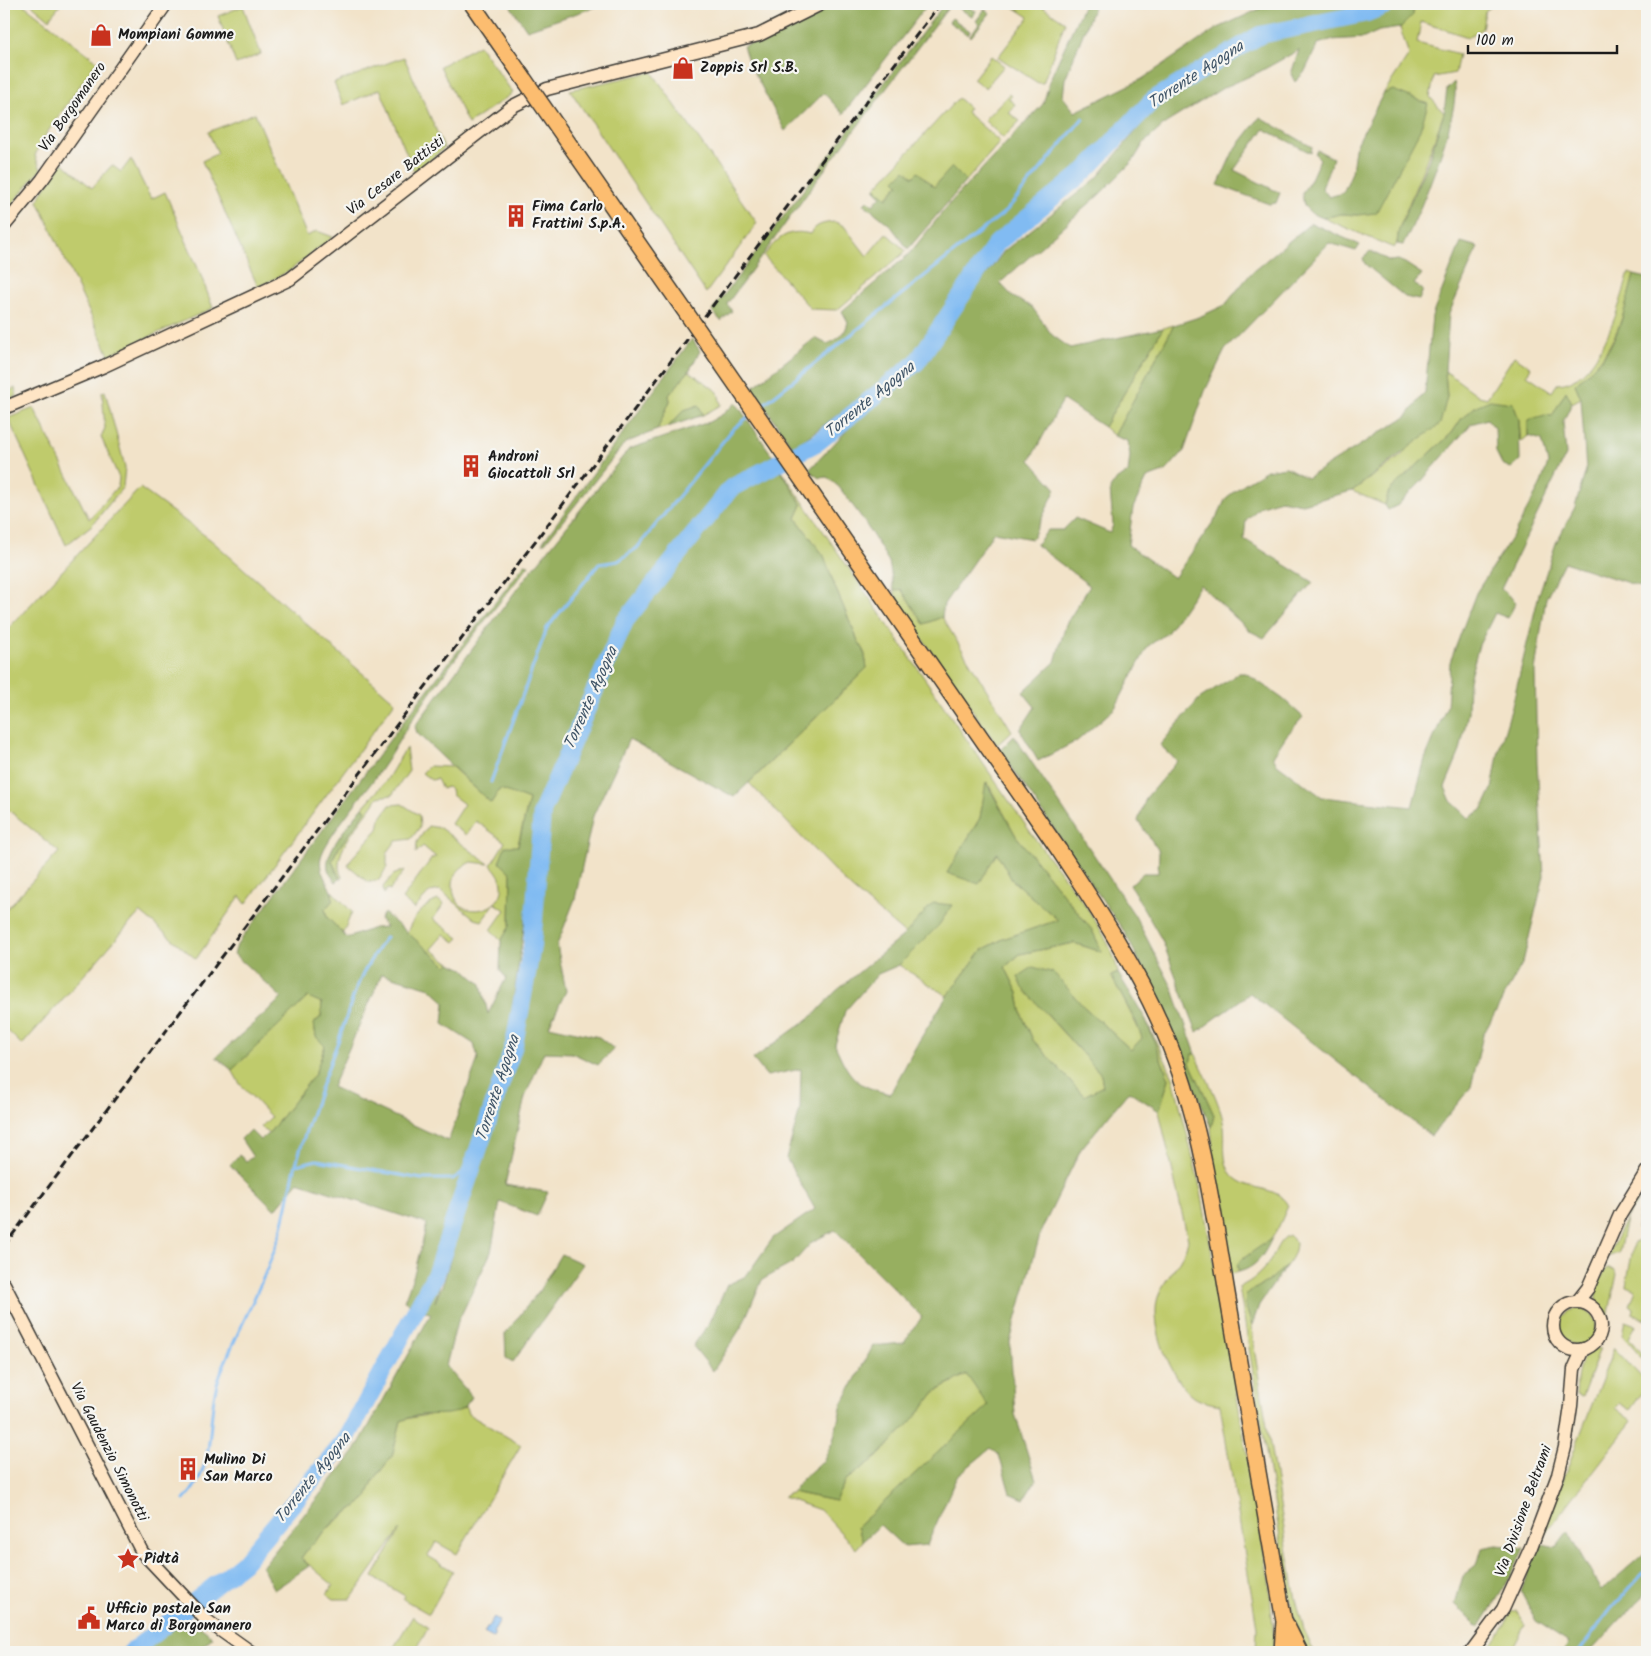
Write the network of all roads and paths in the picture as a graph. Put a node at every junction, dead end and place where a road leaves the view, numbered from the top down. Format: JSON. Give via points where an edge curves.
{"nodes":[{"id":1,"x":166,"y":4,"type":"edge"},
{"id":2,"x":472,"y":4,"type":"edge"},
{"id":3,"x":820,"y":4,"type":"edge"},
{"id":4,"x":4,"y":226,"type":"edge"},
{"id":5,"x":4,"y":408,"type":"edge"},
{"id":6,"x":1647,"y":1171,"type":"edge"},
{"id":7,"x":1600,"y":1264,"type":"junction"},
{"id":8,"x":4,"y":1284,"type":"edge"},
{"id":9,"x":1577,"y":1302,"type":"junction"},
{"id":10,"x":1595,"y":1310,"type":"junction"},
{"id":11,"x":1565,"y":1346,"type":"junction"},
{"id":12,"x":1583,"y":1349,"type":"junction"},
{"id":13,"x":1574,"y":1369,"type":"junction"},
{"id":14,"x":1284,"y":1621,"type":"junction"},
{"id":15,"x":251,"y":1652,"type":"edge"},
{"id":16,"x":1282,"y":1652,"type":"edge"},
{"id":17,"x":1300,"y":1652,"type":"edge"},
{"id":18,"x":1471,"y":1652,"type":"edge"}],
"edges":[{"from":1,"to":4,"type":"street","name":"Via Borgomanero","via":[[42,180]]},
{"from":2,"to":14,"type":"main road","bridge":true,"via":[[1058,850],[1102,916],[1142,986],[1166,1035],[1184,1088],[1213,1208]]},
{"from":3,"to":5,"type":"street","name":"Via Cesare Battisti","via":[[760,35],[547,89],[513,106],[290,279],[104,366]]},
{"from":6,"to":7,"type":"street","via":[[1620,1215]]},
{"from":7,"to":9,"type":"street"},
{"from":7,"to":10,"type":"street","via":[[1592,1293]]},
{"from":8,"to":15,"type":"street","name":"Via Gaudenzio Simonotti","via":[[142,1552],[206,1620]]},
{"from":9,"to":10,"type":"street"},
{"from":9,"to":11,"type":"street","via":[[1564,1306],[1555,1317],[1554,1334]]},
{"from":10,"to":12,"type":"street","via":[[1600,1333],[1594,1343]]},
{"from":11,"to":12,"type":"street","via":[[1573,1350]]},
{"from":11,"to":13,"type":"street","name":"Via Divisione Beltrami"},
{"from":12,"to":13,"type":"street","name":"Via Divisione Beltrami"},
{"from":13,"to":18,"type":"street","name":"Via Divisione Beltrami","via":[[1571,1406],[1558,1475],[1516,1583],[1503,1608]]},
{"from":14,"to":16,"type":"main road"},
{"from":14,"to":17,"type":"main road"}]}
